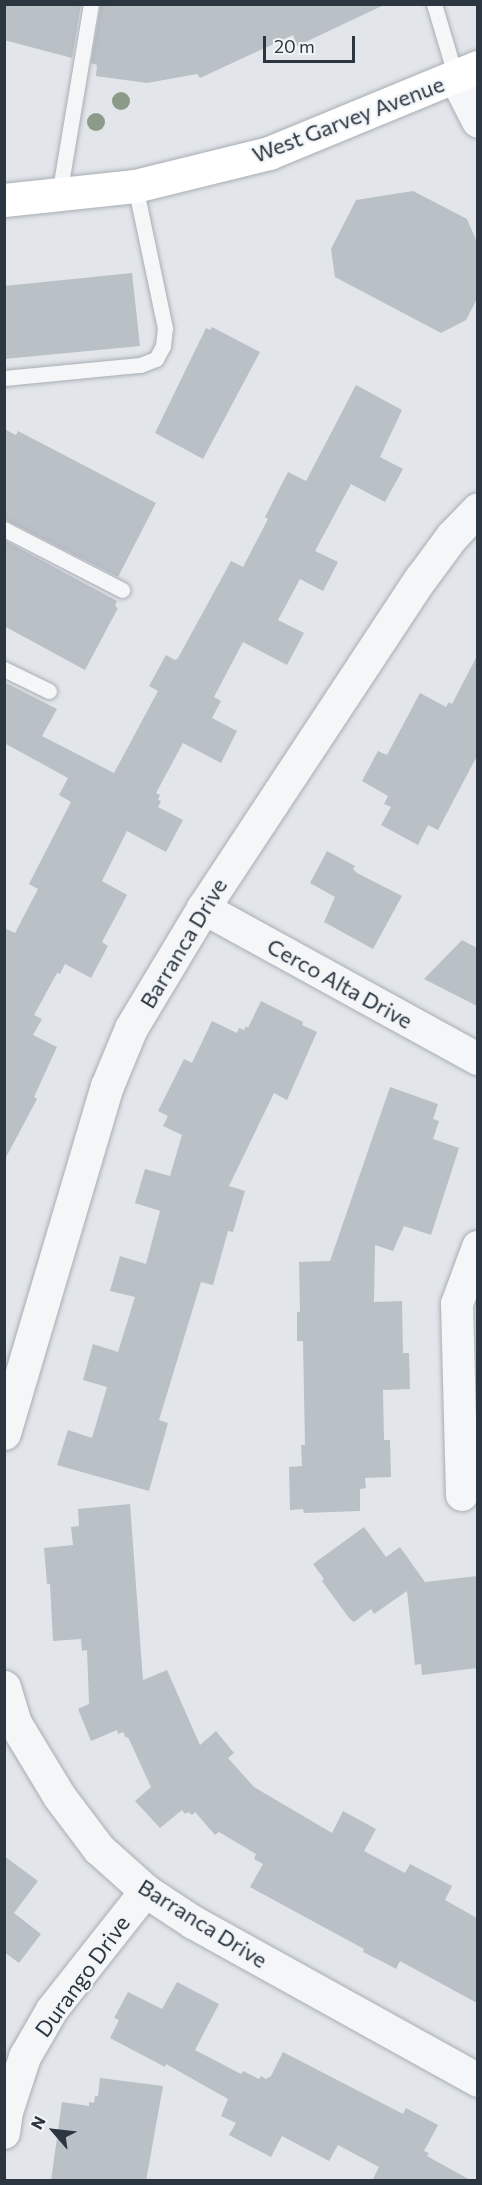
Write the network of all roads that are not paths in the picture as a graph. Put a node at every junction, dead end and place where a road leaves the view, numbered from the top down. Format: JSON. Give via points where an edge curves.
{"nodes":[{"id":1,"x":91,"y":4,"type":"edge"},
{"id":2,"x":434,"y":4,"type":"edge"},
{"id":3,"x":467,"y":73,"type":"edge"},
{"id":4,"x":477,"y":121,"type":"edge"},
{"id":5,"x":135,"y":186,"type":"junction"},
{"id":6,"x":59,"y":195,"type":"junction"},
{"id":7,"x":4,"y":200,"type":"edge"},
{"id":8,"x":4,"y":378,"type":"edge"},
{"id":9,"x":477,"y":509,"type":"edge"},
{"id":10,"x":4,"y":529,"type":"edge"},
{"id":11,"x":123,"y":590,"type":"dead end"},
{"id":12,"x":4,"y":669,"type":"edge"},
{"id":13,"x":49,"y":691,"type":"dead end"},
{"id":14,"x":203,"y":908,"type":"junction"},
{"id":15,"x":477,"y":1059,"type":"edge"},
{"id":16,"x":477,"y":1247,"type":"edge"},
{"id":17,"x":4,"y":1433,"type":"edge"},
{"id":18,"x":462,"y":1495,"type":"dead end"},
{"id":19,"x":4,"y":1687,"type":"edge"},
{"id":20,"x":146,"y":1892,"type":"junction"},
{"id":21,"x":477,"y":2080,"type":"edge"},
{"id":22,"x":4,"y":2133,"type":"edge"}],
"edges":[{"from":1,"to":6,"type":"lane"},
{"from":2,"to":3,"type":"lane"},
{"from":3,"to":4,"type":"street"},
{"from":3,"to":5,"type":"main road","name":"West Garvey Avenue","via":[[269,153]]},
{"from":5,"to":6,"type":"main road","name":"West Garvey Avenue"},
{"from":5,"to":8,"type":"lane","via":[[165,328],[163,346],[156,359],[140,365]]},
{"from":6,"to":7,"type":"main road","name":"West Garvey Avenue"},
{"from":9,"to":14,"type":"street","name":"Barranca Drive","via":[[421,578]]},
{"from":10,"to":11,"type":"lane"},
{"from":12,"to":13,"type":"lane"},
{"from":14,"to":15,"type":"street","name":"Cerco Alta Drive"},
{"from":14,"to":17,"type":"street","name":"Barranca Drive","via":[[131,1028],[107,1086]]},
{"from":16,"to":18,"type":"street","via":[[457,1304]]},
{"from":19,"to":20,"type":"street","name":"Barranca Drive","via":[[15,1723],[59,1796],[99,1849]]},
{"from":20,"to":21,"type":"street","name":"Barranca Drive"},
{"from":20,"to":22,"type":"street","name":"Durango Drive","via":[[52,2010],[25,2057]]}]}
